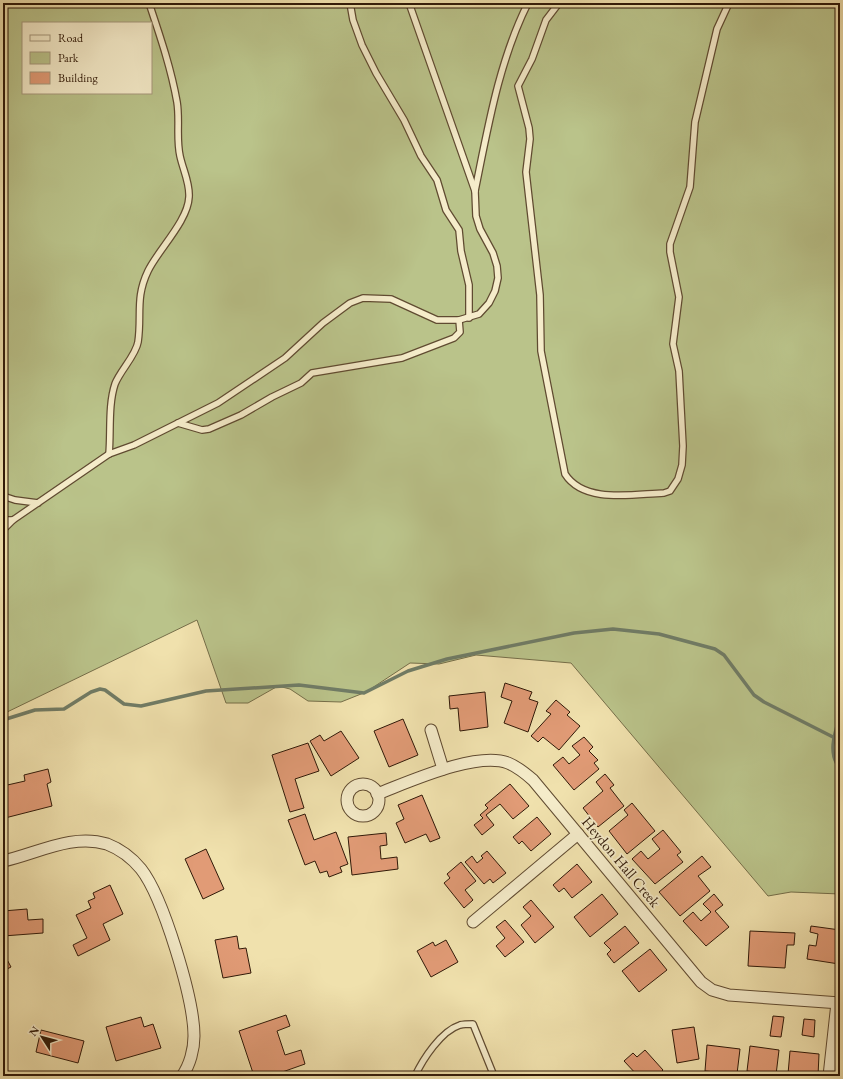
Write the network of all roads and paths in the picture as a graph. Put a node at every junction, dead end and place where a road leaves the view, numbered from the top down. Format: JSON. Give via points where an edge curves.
{"nodes":[{"id":1,"x":149,"y":3,"type":"edge"},
{"id":2,"x":350,"y":3,"type":"edge"},
{"id":3,"x":410,"y":3,"type":"edge"},
{"id":4,"x":528,"y":3,"type":"edge"},
{"id":5,"x":559,"y":3,"type":"edge"},
{"id":6,"x":729,"y":3,"type":"edge"},
{"id":7,"x":475,"y":191,"type":"junction"},
{"id":8,"x":469,"y":318,"type":"junction"},
{"id":9,"x":459,"y":320,"type":"junction"},
{"id":10,"x":178,"y":423,"type":"junction"},
{"id":11,"x":110,"y":454,"type":"junction"},
{"id":12,"x":3,"y":496,"type":"edge"},
{"id":13,"x":38,"y":503,"type":"junction"},
{"id":14,"x":3,"y":520,"type":"edge"},
{"id":15,"x":13,"y":520,"type":"junction"},
{"id":16,"x":3,"y":530,"type":"edge"},
{"id":17,"x":430,"y":730,"type":"dead end"},
{"id":18,"x":443,"y":770,"type":"junction"},
{"id":19,"x":377,"y":794,"type":"dead end"},
{"id":20,"x":578,"y":834,"type":"junction"},
{"id":21,"x":3,"y":860,"type":"edge"},
{"id":22,"x":473,"y":922,"type":"dead end"},
{"id":23,"x":838,"y":1003,"type":"edge"},
{"id":24,"x":182,"y":1076,"type":"edge"},
{"id":25,"x":415,"y":1076,"type":"edge"},
{"id":26,"x":494,"y":1076,"type":"edge"},
{"id":27,"x":829,"y":1076,"type":"edge"}],
"edges":[{"from":1,"to":11,"type":"lane","via":[[171,69],[177,104],[180,157],[186,173],[189,198],[181,221],[148,270],[141,290],[138,343],[115,384]]},
{"from":2,"to":8,"type":"lane","via":[[362,45],[436,180],[446,210],[459,230],[469,285]]},
{"from":3,"to":7,"type":"lane"},
{"from":4,"to":7,"type":"lane","via":[[512,41],[494,100]]},
{"from":5,"to":6,"type":"lane","via":[[546,20],[518,86],[529,128],[526,172],[540,295],[541,351],[565,474],[576,487],[604,494],[670,491],[678,479],[682,465],[678,371],[673,344],[679,297],[670,252],[690,187],[695,122],[717,29]]},
{"from":7,"to":8,"type":"lane","via":[[478,223],[493,253],[498,278],[489,303],[479,314]]},
{"from":8,"to":9,"type":"lane"},
{"from":9,"to":10,"type":"lane","via":[[458,335],[417,353],[402,358],[312,373],[301,383],[209,429],[202,430]]},
{"from":9,"to":10,"type":"lane","via":[[437,320],[390,299],[363,298],[334,313],[285,358],[218,403]]},
{"from":10,"to":11,"type":"lane"},
{"from":11,"to":13,"type":"lane"},
{"from":12,"to":13,"type":"lane"},
{"from":13,"to":15,"type":"lane"},
{"from":14,"to":15,"type":"lane"},
{"from":15,"to":16,"type":"lane"},
{"from":17,"to":18,"type":"street"},
{"from":18,"to":19,"type":"street","name":"Heydon Hall Creek"},
{"from":18,"to":20,"type":"street","name":"Heydon Hall Creek","via":[[480,760],[507,762],[533,780]]},
{"from":20,"to":22,"type":"street"},
{"from":20,"to":23,"type":"street","name":"Heydon Hall Creek","via":[[701,982],[712,990],[729,996]]},
{"from":21,"to":24,"type":"street","via":[[61,844],[92,842],[106,844],[119,850],[140,868],[149,880],[170,933],[192,1018],[193,1043],[190,1060]]},
{"from":23,"to":27,"type":"street"},
{"from":25,"to":26,"type":"lane","via":[[422,1061],[439,1040],[460,1025],[473,1024]]}]}
